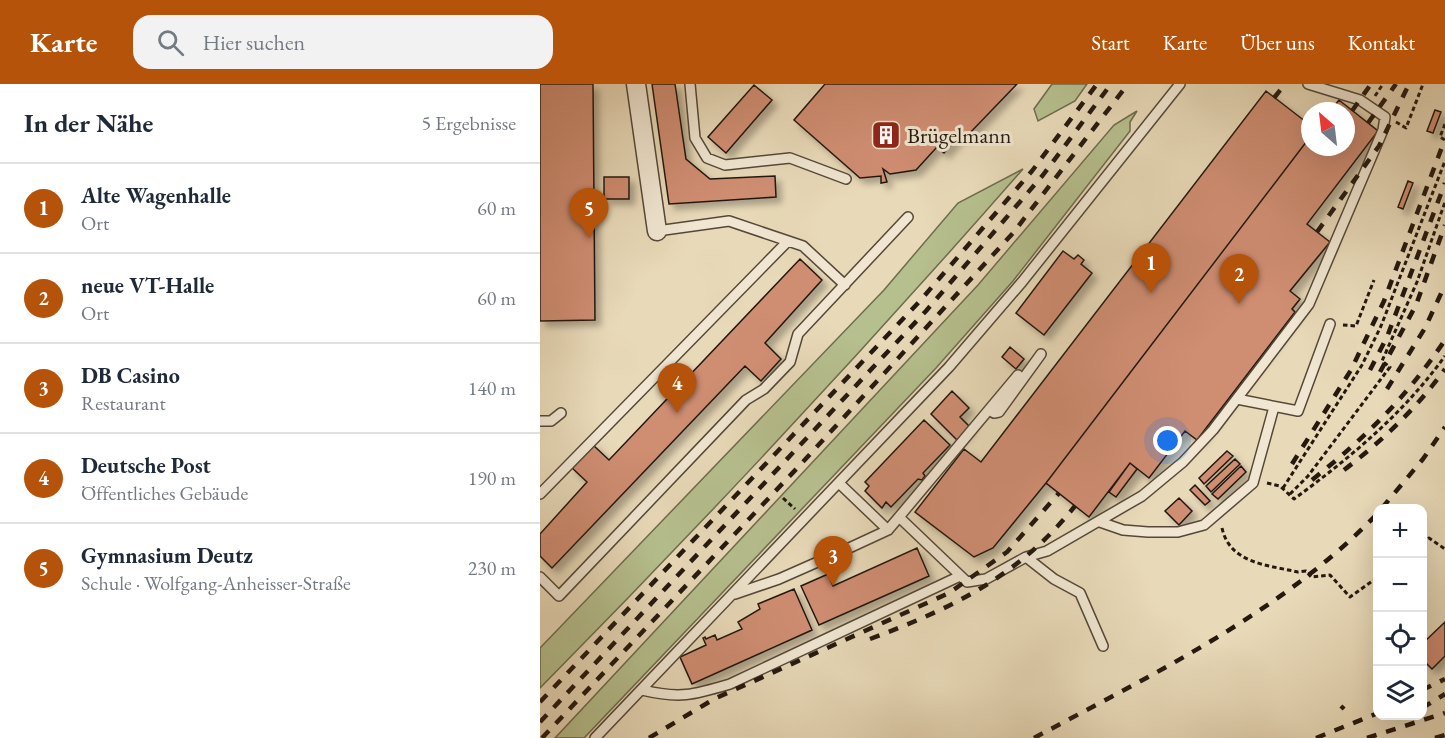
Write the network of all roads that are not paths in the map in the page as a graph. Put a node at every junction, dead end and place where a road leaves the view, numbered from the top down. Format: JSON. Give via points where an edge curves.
{"nodes":[{"id":1,"x":636,"y":84,"type":"edge"},
{"id":2,"x":690,"y":84,"type":"edge"},
{"id":3,"x":1180,"y":84,"type":"edge"},
{"id":4,"x":1308,"y":84,"type":"edge"},
{"id":5,"x":846,"y":179,"type":"dead end"},
{"id":6,"x":908,"y":217,"type":"dead end"},
{"id":7,"x":657,"y":231,"type":"joint"},
{"id":8,"x":788,"y":241,"type":"junction"},
{"id":9,"x":845,"y":285,"type":"junction"},
{"id":10,"x":1330,"y":324,"type":"road end"},
{"id":11,"x":1041,"y":354,"type":"dead end"},
{"id":12,"x":1018,"y":375,"type":"dead end"},
{"id":13,"x":1237,"y":399,"type":"junction"},
{"id":14,"x":1274,"y":407,"type":"junction"},
{"id":15,"x":989,"y":410,"type":"junction"},
{"id":16,"x":561,"y":413,"type":"dead end"},
{"id":17,"x":540,"y":421,"type":"edge"},
{"id":18,"x":840,"y":484,"type":"junction"},
{"id":19,"x":540,"y":494,"type":"edge"},
{"id":20,"x":899,"y":517,"type":"junction"},
{"id":21,"x":1100,"y":522,"type":"junction"},
{"id":22,"x":888,"y":530,"type":"junction"},
{"id":23,"x":1026,"y":557,"type":"junction"},
{"id":24,"x":960,"y":576,"type":"junction"},
{"id":25,"x":540,"y":577,"type":"edge"},
{"id":26,"x":732,"y":595,"type":"junction"},
{"id":27,"x":1102,"y":646,"type":"dead end"},
{"id":28,"x":642,"y":690,"type":"junction"},
{"id":29,"x":596,"y":738,"type":"edge"}],
"edges":[{"from":1,"to":7,"type":"street"},
{"from":2,"to":5,"type":"lane","via":[[695,138],[707,158],[725,165],[789,158]]},
{"from":3,"to":18,"type":"lane","via":[[1022,282]]},
{"from":4,"to":13,"type":"lane","via":[[1360,99],[1385,117],[1383,130],[1309,304]]},
{"from":6,"to":9,"type":"lane"},
{"from":7,"to":8,"type":"lane","via":[[729,221]]},
{"from":8,"to":9,"type":"lane","via":[[803,246]]},
{"from":8,"to":19,"type":"lane"},
{"from":9,"to":25,"type":"lane","via":[[798,334],[790,362],[764,389],[746,400],[559,596]]},
{"from":10,"to":14,"type":"lane","via":[[1298,411]]},
{"from":11,"to":15,"type":"lane","via":[[999,412]]},
{"from":12,"to":15,"type":"lane"},
{"from":13,"to":14,"type":"lane"},
{"from":13,"to":21,"type":"lane","via":[[1183,462],[1142,496]]},
{"from":14,"to":21,"type":"lane","via":[[1253,483],[1204,525],[1178,532],[1148,532],[1123,530]]},
{"from":15,"to":20,"type":"lane"},
{"from":16,"to":17,"type":"lane","via":[[551,421]]},
{"from":18,"to":22,"type":"lane"},
{"from":18,"to":26,"type":"lane"},
{"from":20,"to":22,"type":"lane"},
{"from":20,"to":24,"type":"lane"},
{"from":21,"to":23,"type":"lane","via":[[1047,551]]},
{"from":22,"to":26,"type":"lane","via":[[779,579]]},
{"from":23,"to":24,"type":"lane","via":[[986,579],[967,582]]},
{"from":23,"to":27,"type":"lane","via":[[1080,593]]},
{"from":24,"to":28,"type":"lane","via":[[730,684],[689,696]]},
{"from":26,"to":28,"type":"lane"},
{"from":28,"to":29,"type":"lane"}]}
